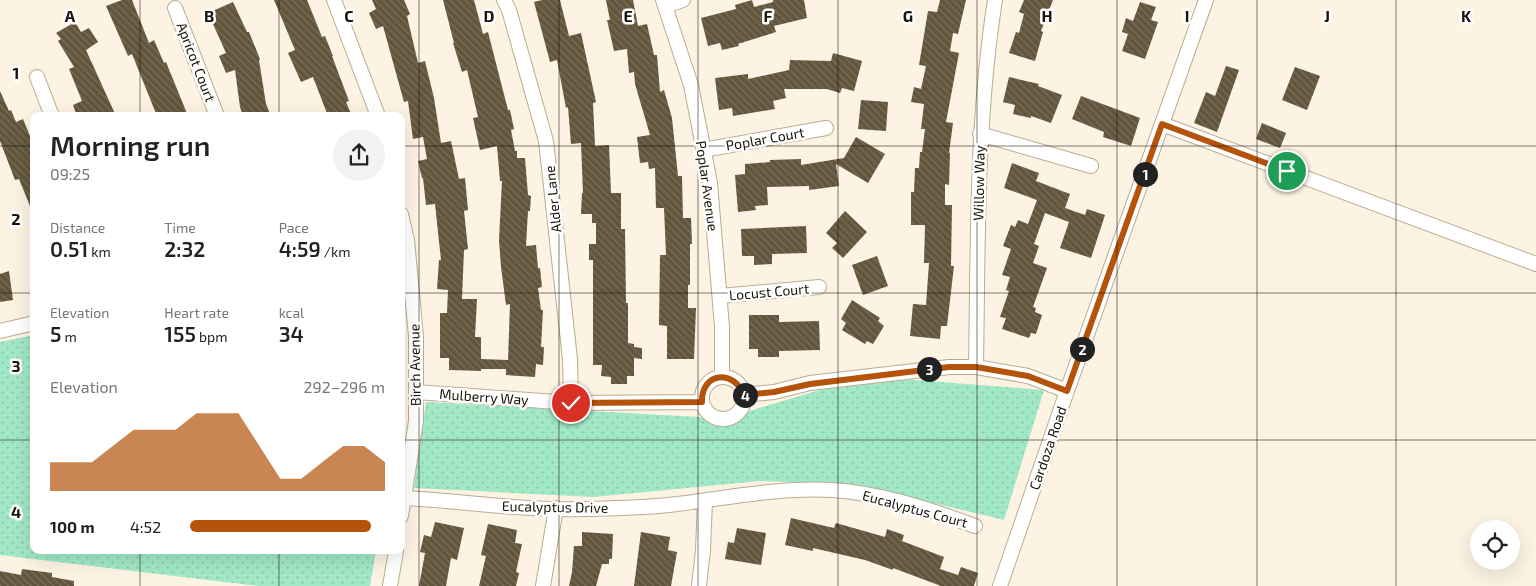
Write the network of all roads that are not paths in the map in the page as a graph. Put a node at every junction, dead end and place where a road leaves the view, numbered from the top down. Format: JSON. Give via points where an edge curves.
{"nodes":[{"id":1,"x":334,"y":0,"type":"edge"},
{"id":2,"x":504,"y":0,"type":"edge"},
{"id":3,"x":683,"y":0,"type":"edge"},
{"id":4,"x":994,"y":0,"type":"edge"},
{"id":5,"x":1206,"y":0,"type":"edge"},
{"id":6,"x":664,"y":3,"type":"edge"},
{"id":7,"x":175,"y":8,"type":"dead end"},
{"id":8,"x":37,"y":77,"type":"dead end"},
{"id":9,"x":50,"y":112,"type":"edge"},
{"id":10,"x":215,"y":112,"type":"edge"},
{"id":11,"x":376,"y":112,"type":"edge"},
{"id":12,"x":1162,"y":124,"type":"junction"},
{"id":13,"x":826,"y":128,"type":"dead end"},
{"id":14,"x":980,"y":134,"type":"junction"},
{"id":15,"x":703,"y":150,"type":"junction"},
{"id":16,"x":1091,"y":166,"type":"dead end"},
{"id":17,"x":405,"y":249,"type":"edge"},
{"id":18,"x":1536,"y":264,"type":"edge"},
{"id":19,"x":819,"y":287,"type":"dead end"},
{"id":20,"x":720,"y":296,"type":"junction"},
{"id":21,"x":30,"y":324,"type":"edge"},
{"id":22,"x":0,"y":330,"type":"edge"},
{"id":23,"x":976,"y":367,"type":"junction"},
{"id":24,"x":722,"y":377,"type":"junction"},
{"id":25,"x":1067,"y":391,"type":"junction"},
{"id":26,"x":416,"y":392,"type":"junction"},
{"id":27,"x":744,"y":395,"type":"junction"},
{"id":28,"x":702,"y":402,"type":"junction"},
{"id":29,"x":571,"y":403,"type":"junction"},
{"id":30,"x":405,"y":492,"type":"edge"},
{"id":31,"x":405,"y":498,"type":"edge"},
{"id":32,"x":705,"y":501,"type":"junction"},
{"id":33,"x":556,"y":508,"type":"junction"},
{"id":34,"x":975,"y":526,"type":"dead end"},
{"id":35,"x":395,"y":554,"type":"edge"},
{"id":36,"x":390,"y":586,"type":"edge"},
{"id":37,"x":544,"y":586,"type":"edge"},
{"id":38,"x":698,"y":586,"type":"edge"},
{"id":39,"x":1000,"y":586,"type":"edge"}],
"edges":[{"from":1,"to":11,"type":"street"},
{"from":2,"to":29,"type":"street","name":"Alder Lane","via":[[546,141],[570,358]]},
{"from":3,"to":6,"type":"street"},
{"from":4,"to":14,"type":"street","name":"Willow Way"},
{"from":5,"to":12,"type":"street","name":"Cardoza Road"},
{"from":6,"to":15,"type":"street","name":"Poplar Avenue","via":[[691,84]]},
{"from":7,"to":10,"type":"street","name":"Apricot Court"},
{"from":8,"to":9,"type":"street"},
{"from":12,"to":18,"type":"street"},
{"from":12,"to":25,"type":"street","name":"Cardoza Road"},
{"from":13,"to":15,"type":"street","name":"Poplar Court"},
{"from":14,"to":16,"type":"street"},
{"from":14,"to":23,"type":"street","name":"Willow Way"},
{"from":15,"to":20,"type":"street","name":"Poplar Avenue","via":[[710,183]]},
{"from":17,"to":26,"type":"street","name":"Birch Avenue","via":[[416,336]]},
{"from":19,"to":20,"type":"street","name":"Locust Court"},
{"from":20,"to":24,"type":"street","name":"Poplar Avenue"},
{"from":21,"to":22,"type":"street"},
{"from":23,"to":25,"type":"street","via":[[1028,376]]},
{"from":23,"to":27,"type":"street","via":[[949,367]]},
{"from":24,"to":27,"type":"street","via":[[731,378]]},
{"from":24,"to":28,"type":"street","via":[[715,378],[704,388]]},
{"from":25,"to":39,"type":"street","name":"Cardoza Road"},
{"from":26,"to":29,"type":"street","name":"Mulberry Way"},
{"from":26,"to":30,"type":"street","name":"Birch Avenue","via":[[416,421]]},
{"from":27,"to":28,"type":"street","via":[[741,410],[734,417],[722,420],[711,417]]},
{"from":28,"to":29,"type":"street","name":"Mulberry Way"},
{"from":31,"to":33,"type":"street","name":"Eucalyptus Drive"},
{"from":32,"to":33,"type":"street","name":"Eucalyptus Drive","via":[[610,508]]},
{"from":32,"to":34,"type":"street","name":"Eucalyptus Court","via":[[773,491],[833,490],[901,502]]},
{"from":32,"to":38,"type":"street"},
{"from":33,"to":37,"type":"street"},
{"from":35,"to":36,"type":"street"}]}
